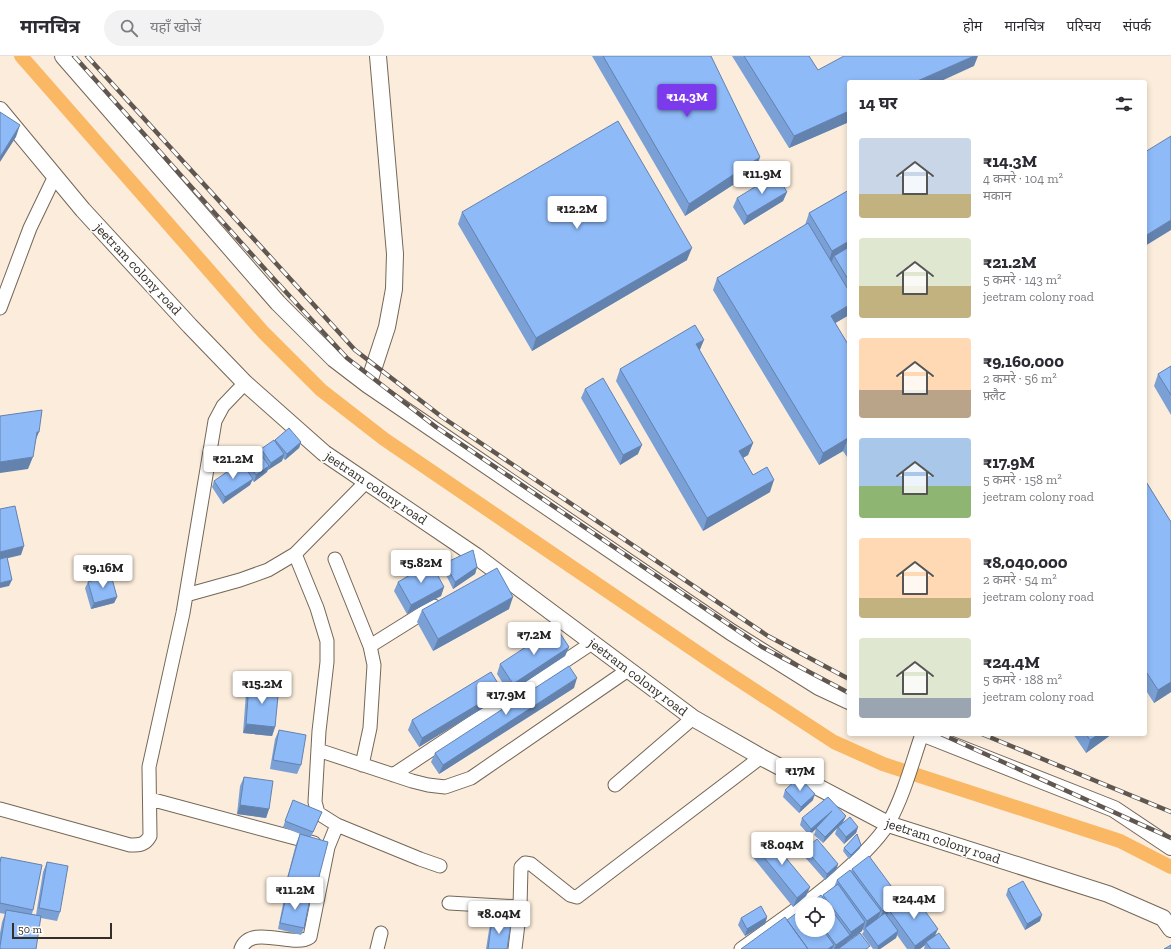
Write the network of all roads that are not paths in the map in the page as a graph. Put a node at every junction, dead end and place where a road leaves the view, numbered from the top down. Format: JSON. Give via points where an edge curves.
{"nodes":[{"id":1,"x":63,"y":56,"type":"edge"},
{"id":2,"x":378,"y":56,"type":"edge"},
{"id":3,"x":0,"y":110,"type":"edge"},
{"id":4,"x":55,"y":176,"type":"junction"},
{"id":5,"x":0,"y":308,"type":"edge"},
{"id":6,"x":245,"y":383,"type":"junction"},
{"id":7,"x":368,"y":385,"type":"junction"},
{"id":8,"x":366,"y":482,"type":"junction"},
{"id":9,"x":295,"y":554,"type":"junction"},
{"id":10,"x":335,"y":558,"type":"dead end"},
{"id":11,"x":186,"y":595,"type":"junction"},
{"id":12,"x":448,"y":598,"type":"edge"},
{"id":13,"x":592,"y":643,"type":"junction"},
{"id":14,"x":370,"y":646,"type":"junction"},
{"id":15,"x":628,"y":670,"type":"junction"},
{"id":16,"x":847,"y":700,"type":"edge"},
{"id":17,"x":693,"y":718,"type":"junction"},
{"id":18,"x":922,"y":737,"type":"edge"},
{"id":19,"x":318,"y":750,"type":"junction"},
{"id":20,"x":761,"y":756,"type":"junction"},
{"id":21,"x":362,"y":764,"type":"junction"},
{"id":22,"x":393,"y":775,"type":"junction"},
{"id":23,"x":615,"y":785,"type":"dead end"},
{"id":24,"x":150,"y":799,"type":"junction"},
{"id":25,"x":0,"y":809,"type":"edge"},
{"id":26,"x":888,"y":824,"type":"junction"},
{"id":27,"x":338,"y":825,"type":"junction"},
{"id":28,"x":328,"y":847,"type":"junction"},
{"id":29,"x":1171,"y":847,"type":"edge"},
{"id":30,"x":440,"y":866,"type":"dead end"},
{"id":31,"x":813,"y":897,"type":"edge"},
{"id":32,"x":449,"y":903,"type":"dead end"},
{"id":33,"x":520,"y":907,"type":"junction"},
{"id":34,"x":795,"y":911,"type":"edge"},
{"id":35,"x":1171,"y":929,"type":"edge"},
{"id":36,"x":380,"y":933,"type":"dead end"},
{"id":37,"x":241,"y":949,"type":"edge"},
{"id":38,"x":377,"y":949,"type":"edge"},
{"id":39,"x":515,"y":949,"type":"edge"},
{"id":40,"x":741,"y":949,"type":"edge"}],
"edges":[{"from":1,"to":7,"type":"street","via":[[278,303],[334,359]]},
{"from":2,"to":7,"type":"street","via":[[395,254],[394,289],[387,327]]},
{"from":3,"to":4,"type":"street","name":"jeetram colony road"},
{"from":4,"to":5,"type":"street","via":[[30,228]]},
{"from":4,"to":6,"type":"street","name":"jeetram colony road","via":[[130,262]]},
{"from":6,"to":8,"type":"street","name":"jeetram colony road","via":[[324,453]]},
{"from":6,"to":11,"type":"street","via":[[223,406],[215,421]]},
{"from":7,"to":16,"type":"street","via":[[731,632],[819,687]]},
{"from":8,"to":9,"type":"street"},
{"from":8,"to":13,"type":"street","name":"jeetram colony road","via":[[487,573]]},
{"from":9,"to":11,"type":"street","via":[[268,570]]},
{"from":9,"to":19,"type":"street","via":[[317,608],[326,641],[327,662]]},
{"from":10,"to":14,"type":"street"},
{"from":11,"to":24,"type":"street","via":[[149,767]]},
{"from":12,"to":14,"type":"street"},
{"from":13,"to":15,"type":"street","name":"jeetram colony road"},
{"from":13,"to":22,"type":"street"},
{"from":14,"to":21,"type":"street","via":[[374,671],[370,728]]},
{"from":15,"to":17,"type":"street","name":"jeetram colony road"},
{"from":15,"to":22,"type":"street","via":[[471,778],[445,787]]},
{"from":17,"to":20,"type":"street","name":"jeetram colony road"},
{"from":17,"to":23,"type":"street"},
{"from":18,"to":26,"type":"street","via":[[898,805]]},
{"from":18,"to":29,"type":"street","via":[[1114,809]]},
{"from":19,"to":21,"type":"street"},
{"from":19,"to":27,"type":"street","via":[[315,802],[318,813]]},
{"from":20,"to":26,"type":"street","name":"jeetram colony road"},
{"from":20,"to":33,"type":"street","via":[[577,897],[570,895],[530,864],[525,863],[521,867]]},
{"from":21,"to":22,"type":"street"},
{"from":24,"to":25,"type":"street","via":[[150,836],[146,843],[138,845]]},
{"from":24,"to":28,"type":"street"},
{"from":26,"to":31,"type":"street","via":[[868,848]]},
{"from":26,"to":35,"type":"street","name":"jeetram colony road","via":[[1108,894],[1163,918]]},
{"from":27,"to":28,"type":"street"},
{"from":27,"to":30,"type":"street"},
{"from":28,"to":37,"type":"street","via":[[310,937],[305,943],[298,945],[257,939],[248,940]]},
{"from":32,"to":33,"type":"street"},
{"from":33,"to":39,"type":"street"},
{"from":34,"to":40,"type":"street"},
{"from":36,"to":38,"type":"street"}]}
